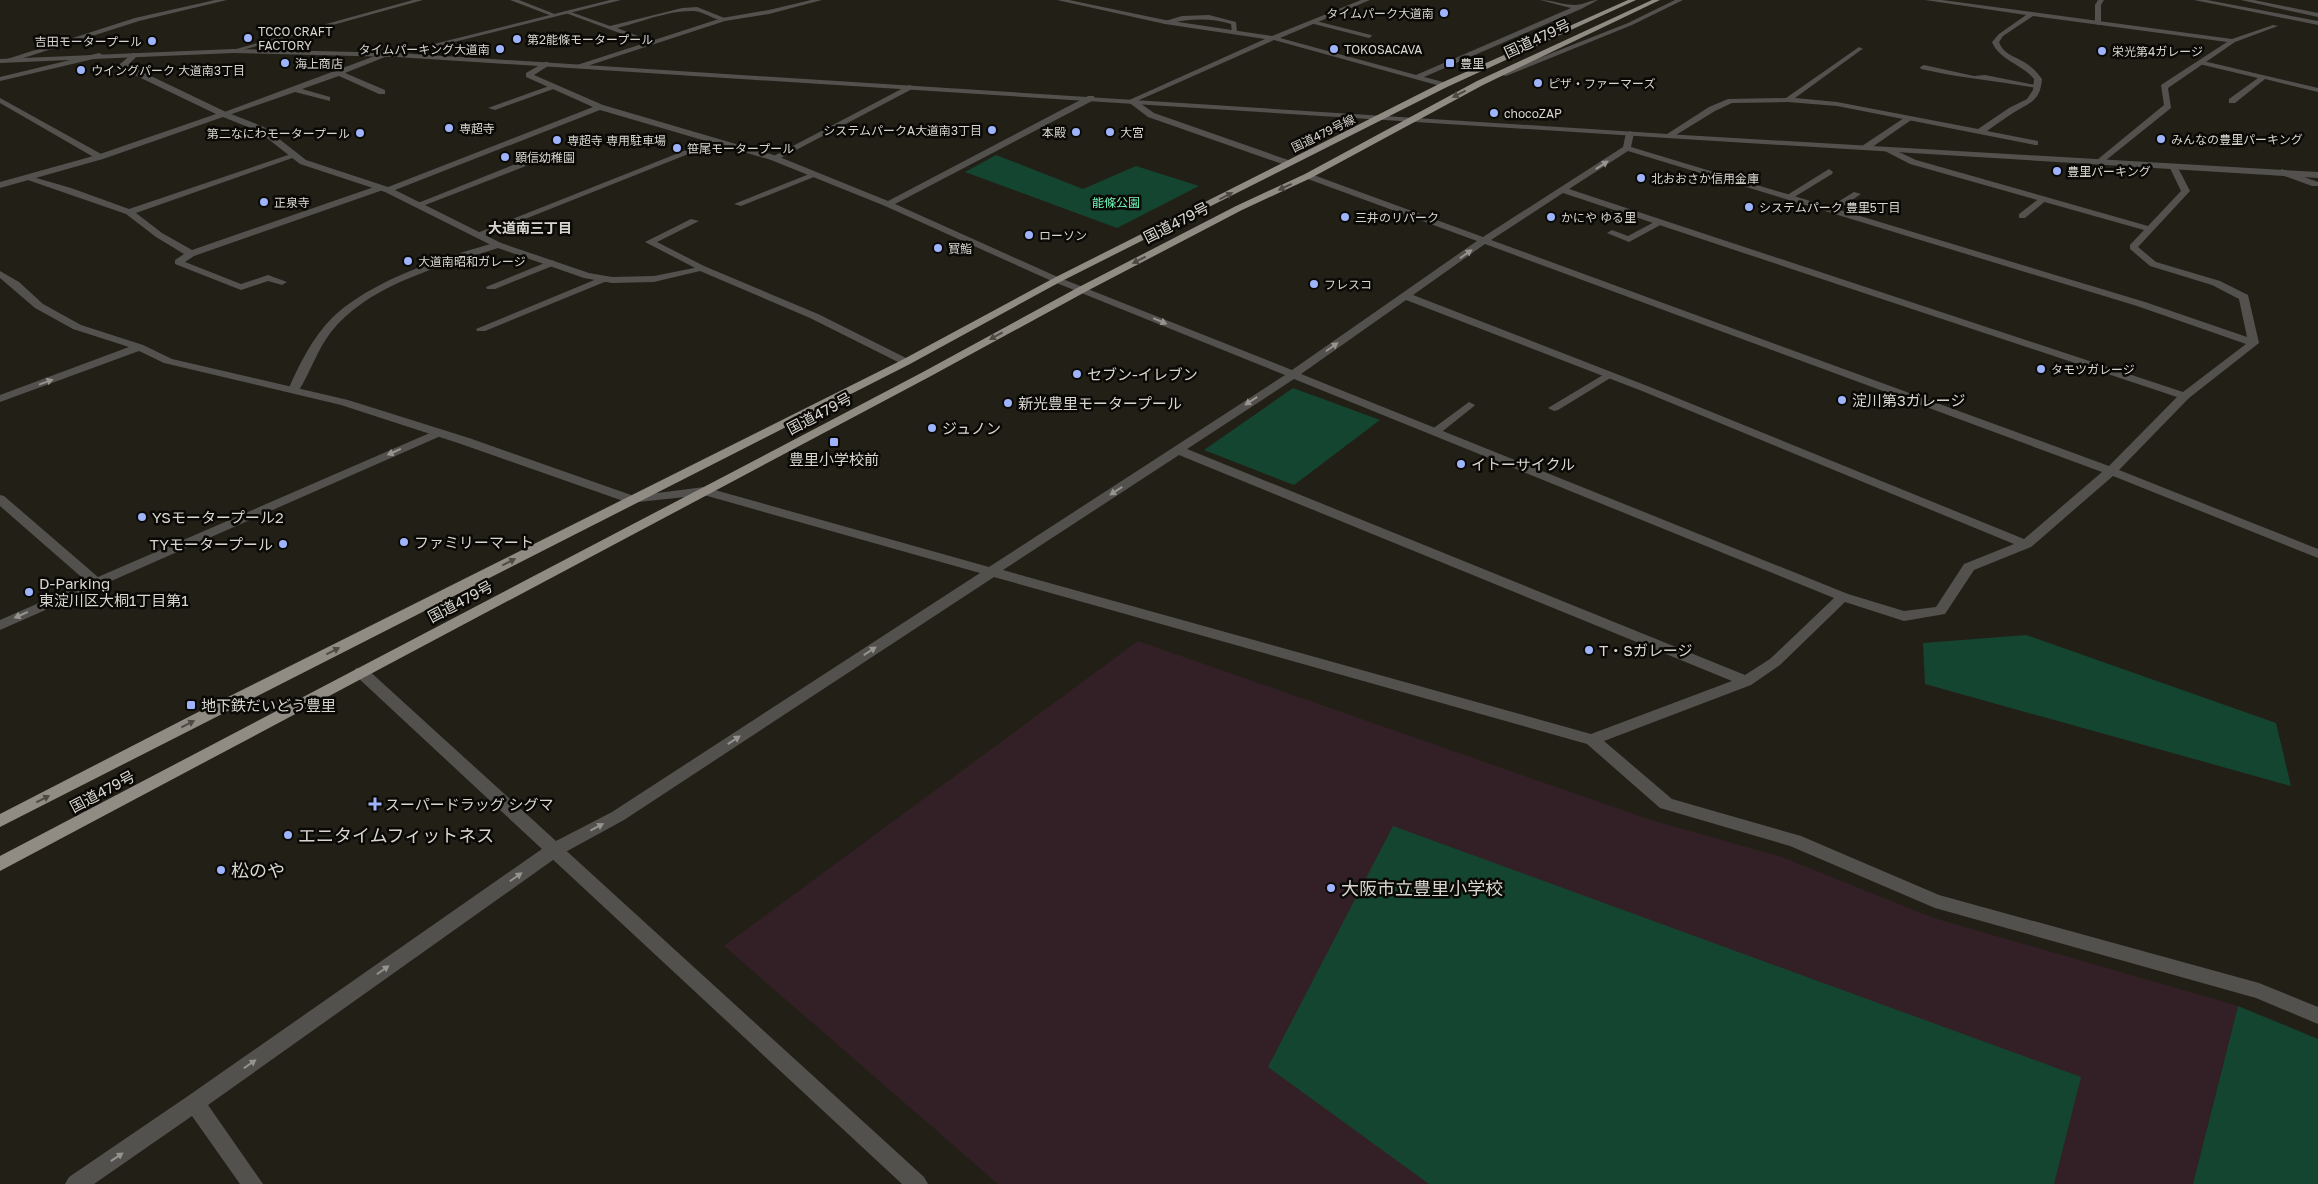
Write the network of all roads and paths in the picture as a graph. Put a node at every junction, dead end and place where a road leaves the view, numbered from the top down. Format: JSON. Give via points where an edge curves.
{"nodes":[{"id":1,"x":224,"y":0,"type":"edge"},
{"id":2,"x":390,"y":0,"type":"edge"},
{"id":3,"x":420,"y":0,"type":"edge"},
{"id":4,"x":513,"y":0,"type":"edge"},
{"id":5,"x":618,"y":0,"type":"edge"},
{"id":6,"x":785,"y":0,"type":"edge"},
{"id":7,"x":818,"y":0,"type":"edge"},
{"id":8,"x":1060,"y":0,"type":"edge"},
{"id":9,"x":1367,"y":0,"type":"edge"},
{"id":10,"x":1544,"y":0,"type":"edge"},
{"id":11,"x":1595,"y":0,"type":"edge"},
{"id":12,"x":1633,"y":0,"type":"edge"},
{"id":13,"x":1657,"y":0,"type":"edge"},
{"id":14,"x":1680,"y":0,"type":"edge"},
{"id":15,"x":1928,"y":0,"type":"edge"},
{"id":16,"x":2101,"y":0,"type":"edge"},
{"id":17,"x":2197,"y":0,"type":"edge"},
{"id":18,"x":2244,"y":0,"type":"edge"},
{"id":19,"x":190,"y":3,"type":"edge"},
{"id":20,"x":406,"y":4,"type":"junction"},
{"id":21,"x":802,"y":4,"type":"junction"},
{"id":22,"x":1579,"y":8,"type":"junction"},
{"id":23,"x":566,"y":12,"type":"junction"},
{"id":24,"x":554,"y":15,"type":"junction"},
{"id":25,"x":2031,"y":15,"type":"junction"},
{"id":26,"x":2318,"y":15,"type":"edge"},
{"id":27,"x":1608,"y":17,"type":"junction"},
{"id":28,"x":724,"y":19,"type":"junction"},
{"id":29,"x":1165,"y":22,"type":"junction"},
{"id":30,"x":1312,"y":22,"type":"junction"},
{"id":31,"x":2098,"y":23,"type":"junction"},
{"id":32,"x":2318,"y":23,"type":"edge"},
{"id":33,"x":2275,"y":26,"type":"dead end"},
{"id":34,"x":609,"y":28,"type":"junction"},
{"id":35,"x":1234,"y":32,"type":"junction"},
{"id":36,"x":1369,"y":36,"type":"dead end"},
{"id":37,"x":1273,"y":38,"type":"junction"},
{"id":38,"x":2233,"y":40,"type":"junction"},
{"id":39,"x":649,"y":42,"type":"junction"},
{"id":40,"x":1859,"y":49,"type":"dead end"},
{"id":41,"x":233,"y":51,"type":"junction"},
{"id":42,"x":135,"y":54,"type":"junction"},
{"id":43,"x":386,"y":54,"type":"junction"},
{"id":44,"x":100,"y":55,"type":"junction"},
{"id":45,"x":397,"y":55,"type":"junction"},
{"id":46,"x":4,"y":60,"type":"edge"},
{"id":47,"x":2202,"y":62,"type":"junction"},
{"id":48,"x":546,"y":64,"type":"junction"},
{"id":49,"x":578,"y":66,"type":"junction"},
{"id":50,"x":1924,"y":67,"type":"dead end"},
{"id":51,"x":339,"y":73,"type":"junction"},
{"id":52,"x":1418,"y":77,"type":"junction"},
{"id":53,"x":2264,"y":77,"type":"junction"},
{"id":54,"x":0,"y":79,"type":"edge"},
{"id":55,"x":1480,"y":83,"type":"junction"},
{"id":56,"x":1444,"y":85,"type":"junction"},
{"id":57,"x":2037,"y":86,"type":"junction"},
{"id":58,"x":555,"y":87,"type":"junction"},
{"id":59,"x":912,"y":87,"type":"junction"},
{"id":60,"x":294,"y":89,"type":"junction"},
{"id":61,"x":2318,"y":90,"type":"edge"},
{"id":62,"x":382,"y":92,"type":"dead end"},
{"id":63,"x":1091,"y":98,"type":"junction"},
{"id":64,"x":328,"y":99,"type":"dead end"},
{"id":65,"x":0,"y":100,"type":"edge"},
{"id":66,"x":1788,"y":100,"type":"junction"},
{"id":67,"x":1131,"y":101,"type":"junction"},
{"id":68,"x":2232,"y":101,"type":"dead end"},
{"id":69,"x":600,"y":106,"type":"junction"},
{"id":70,"x":492,"y":108,"type":"dead end"},
{"id":71,"x":223,"y":114,"type":"junction"},
{"id":72,"x":1382,"y":118,"type":"junction"},
{"id":73,"x":1910,"y":118,"type":"junction"},
{"id":74,"x":1412,"y":120,"type":"junction"},
{"id":75,"x":1980,"y":132,"type":"junction"},
{"id":76,"x":1630,"y":133,"type":"junction"},
{"id":77,"x":1668,"y":136,"type":"junction"},
{"id":78,"x":716,"y":141,"type":"junction"},
{"id":79,"x":2035,"y":143,"type":"dead end"},
{"id":80,"x":1627,"y":148,"type":"junction"},
{"id":81,"x":1865,"y":148,"type":"junction"},
{"id":82,"x":1885,"y":149,"type":"junction"},
{"id":83,"x":294,"y":156,"type":"junction"},
{"id":84,"x":100,"y":157,"type":"junction"},
{"id":85,"x":774,"y":158,"type":"junction"},
{"id":86,"x":528,"y":162,"type":"dead end"},
{"id":87,"x":2100,"y":162,"type":"junction"},
{"id":88,"x":1288,"y":163,"type":"junction"},
{"id":89,"x":2173,"y":166,"type":"junction"},
{"id":90,"x":1829,"y":172,"type":"dead end"},
{"id":91,"x":2282,"y":172,"type":"junction"},
{"id":92,"x":815,"y":175,"type":"junction"},
{"id":93,"x":2318,"y":175,"type":"edge"},
{"id":94,"x":1308,"y":176,"type":"junction"},
{"id":95,"x":26,"y":178,"type":"junction"},
{"id":96,"x":2315,"y":184,"type":"dead end"},
{"id":97,"x":0,"y":185,"type":"edge"},
{"id":98,"x":384,"y":189,"type":"junction"},
{"id":99,"x":1563,"y":190,"type":"junction"},
{"id":100,"x":1857,"y":194,"type":"dead end"},
{"id":101,"x":1788,"y":197,"type":"junction"},
{"id":102,"x":2044,"y":199,"type":"junction"},
{"id":103,"x":738,"y":204,"type":"dead end"},
{"id":104,"x":888,"y":204,"type":"junction"},
{"id":105,"x":417,"y":205,"type":"junction"},
{"id":106,"x":1831,"y":210,"type":"junction"},
{"id":107,"x":129,"y":212,"type":"junction"},
{"id":108,"x":2022,"y":216,"type":"dead end"},
{"id":109,"x":694,"y":221,"type":"dead end"},
{"id":110,"x":1660,"y":222,"type":"junction"},
{"id":111,"x":2150,"y":229,"type":"junction"},
{"id":112,"x":1612,"y":233,"type":"dead end"},
{"id":113,"x":477,"y":235,"type":"junction"},
{"id":114,"x":1485,"y":240,"type":"junction"},
{"id":115,"x":498,"y":245,"type":"junction"},
{"id":116,"x":191,"y":254,"type":"junction"},
{"id":117,"x":552,"y":263,"type":"junction"},
{"id":118,"x":701,"y":268,"type":"junction"},
{"id":119,"x":0,"y":274,"type":"edge"},
{"id":120,"x":604,"y":279,"type":"junction"},
{"id":121,"x":1057,"y":280,"type":"junction"},
{"id":122,"x":282,"y":282,"type":"dead end"},
{"id":123,"x":491,"y":287,"type":"dead end"},
{"id":124,"x":1083,"y":289,"type":"junction"},
{"id":125,"x":1406,"y":296,"type":"junction"},
{"id":126,"x":481,"y":329,"type":"dead end"},
{"id":127,"x":2254,"y":343,"type":"junction"},
{"id":128,"x":139,"y":347,"type":"junction"},
{"id":129,"x":906,"y":362,"type":"junction"},
{"id":130,"x":1292,"y":375,"type":"junction"},
{"id":131,"x":1608,"y":375,"type":"junction"},
{"id":132,"x":294,"y":390,"type":"junction"},
{"id":133,"x":2185,"y":396,"type":"junction"},
{"id":134,"x":0,"y":399,"type":"edge"},
{"id":135,"x":1469,"y":405,"type":"dead end"},
{"id":136,"x":1554,"y":408,"type":"dead end"},
{"id":137,"x":1435,"y":432,"type":"junction"},
{"id":138,"x":439,"y":433,"type":"junction"},
{"id":139,"x":1178,"y":450,"type":"junction"},
{"id":140,"x":2111,"y":471,"type":"junction"},
{"id":141,"x":704,"y":492,"type":"junction"},
{"id":142,"x":0,"y":499,"type":"edge"},
{"id":143,"x":633,"y":500,"type":"junction"},
{"id":144,"x":2026,"y":544,"type":"junction"},
{"id":145,"x":2318,"y":554,"type":"edge"},
{"id":146,"x":991,"y":572,"type":"junction"},
{"id":147,"x":96,"y":583,"type":"junction"},
{"id":148,"x":1844,"y":597,"type":"junction"},
{"id":149,"x":0,"y":625,"type":"edge"},
{"id":150,"x":361,"y":672,"type":"junction"},
{"id":151,"x":1746,"y":680,"type":"junction"},
{"id":152,"x":1592,"y":740,"type":"junction"},
{"id":153,"x":0,"y":821,"type":"edge"},
{"id":154,"x":554,"y":850,"type":"junction"},
{"id":155,"x":0,"y":864,"type":"edge"},
{"id":156,"x":2318,"y":1016,"type":"edge"},
{"id":157,"x":195,"y":1103,"type":"junction"},
{"id":158,"x":76,"y":1184,"type":"edge"},
{"id":159,"x":252,"y":1184,"type":"edge"},
{"id":160,"x":917,"y":1184,"type":"edge"}],
"edges":[{"from":1,"to":19,"type":"street"},
{"from":2,"to":20,"type":"street"},
{"from":3,"to":20,"type":"street"},
{"from":4,"to":24,"type":"street"},
{"from":5,"to":23,"type":"street"},
{"from":6,"to":21,"type":"street"},
{"from":7,"to":21,"type":"street"},
{"from":8,"to":29,"type":"street"},
{"from":9,"to":30,"type":"street"},
{"from":10,"to":22,"type":"street"},
{"from":11,"to":22,"type":"street"},
{"from":12,"to":27,"type":"highway","name":"国道479号"},
{"from":13,"to":27,"type":"highway","name":"国道479号"},
{"from":14,"to":55,"type":"street","via":[[1630,24]]},
{"from":15,"to":25,"type":"street"},
{"from":16,"to":31,"type":"street"},
{"from":17,"to":32,"type":"street"},
{"from":18,"to":26,"type":"street"},
{"from":19,"to":46,"type":"street"},
{"from":20,"to":41,"type":"street"},
{"from":21,"to":28,"type":"street"},
{"from":22,"to":52,"type":"street"},
{"from":23,"to":24,"type":"street"},
{"from":23,"to":34,"type":"street"},
{"from":24,"to":45,"type":"street"},
{"from":25,"to":31,"type":"street"},
{"from":25,"to":57,"type":"street","via":[[1995,42],[2008,57],[2027,67],[2038,80]]},
{"from":27,"to":55,"type":"highway","name":"国道479号"},
{"from":27,"to":56,"type":"highway","name":"国道479号線"},
{"from":28,"to":34,"type":"street","via":[[698,9],[682,10]]},
{"from":28,"to":39,"type":"street"},
{"from":29,"to":35,"type":"street"},
{"from":29,"to":35,"type":"street","via":[[1198,17],[1225,19],[1234,23]]},
{"from":30,"to":36,"type":"street"},
{"from":30,"to":37,"type":"street"},
{"from":31,"to":38,"type":"street"},
{"from":33,"to":38,"type":"street"},
{"from":34,"to":39,"type":"street"},
{"from":35,"to":37,"type":"street"},
{"from":37,"to":52,"type":"street"},
{"from":37,"to":67,"type":"street"},
{"from":38,"to":47,"type":"street"},
{"from":39,"to":49,"type":"street"},
{"from":40,"to":66,"type":"street"},
{"from":41,"to":42,"type":"street"},
{"from":41,"to":43,"type":"street"},
{"from":42,"to":44,"type":"street"},
{"from":42,"to":71,"type":"street","via":[[124,66]]},
{"from":43,"to":45,"type":"street"},
{"from":43,"to":51,"type":"street"},
{"from":44,"to":46,"type":"street"},
{"from":44,"to":54,"type":"street"},
{"from":45,"to":48,"type":"street"},
{"from":47,"to":53,"type":"street"},
{"from":47,"to":87,"type":"street","via":[[2164,87],[2168,106]]},
{"from":48,"to":49,"type":"street"},
{"from":48,"to":58,"type":"street","via":[[529,75]]},
{"from":49,"to":59,"type":"street"},
{"from":50,"to":57,"type":"street","via":[[1974,78]]},
{"from":51,"to":60,"type":"street"},
{"from":51,"to":62,"type":"street"},
{"from":52,"to":56,"type":"street"},
{"from":53,"to":61,"type":"street"},
{"from":53,"to":68,"type":"street"},
{"from":55,"to":74,"type":"highway","name":"国道479号","one_way":true},
{"from":56,"to":72,"type":"highway","name":"国道479号線"},
{"from":57,"to":75,"type":"street","via":[[2030,101]]},
{"from":58,"to":69,"type":"street"},
{"from":58,"to":70,"type":"street"},
{"from":59,"to":63,"type":"street"},
{"from":59,"to":85,"type":"street"},
{"from":60,"to":64,"type":"street"},
{"from":60,"to":71,"type":"street"},
{"from":63,"to":67,"type":"street"},
{"from":63,"to":104,"type":"street"},
{"from":65,"to":84,"type":"street"},
{"from":66,"to":73,"type":"street","via":[[1837,104]]},
{"from":66,"to":77,"type":"street","via":[[1731,101]]},
{"from":67,"to":72,"type":"street"},
{"from":67,"to":88,"type":"street","via":[[1151,115]]},
{"from":69,"to":78,"type":"street"},
{"from":69,"to":98,"type":"street"},
{"from":71,"to":83,"type":"street","via":[[261,129]]},
{"from":71,"to":84,"type":"street"},
{"from":72,"to":74,"type":"street"},
{"from":72,"to":88,"type":"highway","name":"国道479号線"},
{"from":73,"to":75,"type":"street"},
{"from":73,"to":81,"type":"street"},
{"from":74,"to":76,"type":"street"},
{"from":74,"to":94,"type":"highway","name":"国道479号"},
{"from":75,"to":79,"type":"street"},
{"from":76,"to":77,"type":"street"},
{"from":76,"to":80,"type":"street"},
{"from":77,"to":81,"type":"street"},
{"from":78,"to":85,"type":"street"},
{"from":78,"to":113,"type":"street"},
{"from":99,"to":80,"type":"street","one_way":true},
{"from":80,"to":101,"type":"street"},
{"from":81,"to":82,"type":"street"},
{"from":82,"to":87,"type":"street"},
{"from":82,"to":102,"type":"street","via":[[1913,162]]},
{"from":83,"to":98,"type":"street","via":[[303,162]]},
{"from":83,"to":107,"type":"street"},
{"from":84,"to":95,"type":"street"},
{"from":85,"to":92,"type":"street"},
{"from":86,"to":105,"type":"street"},
{"from":87,"to":89,"type":"street"},
{"from":121,"to":88,"type":"highway","name":"国道479号線","one_way":true},
{"from":89,"to":91,"type":"street"},
{"from":89,"to":111,"type":"street","via":[[2186,191]]},
{"from":90,"to":101,"type":"street"},
{"from":91,"to":93,"type":"street"},
{"from":91,"to":96,"type":"street"},
{"from":92,"to":103,"type":"street"},
{"from":92,"to":104,"type":"street"},
{"from":94,"to":114,"type":"street"},
{"from":94,"to":124,"type":"highway","name":"国道479号","one_way":true},
{"from":95,"to":97,"type":"street"},
{"from":95,"to":107,"type":"street"},
{"from":98,"to":105,"type":"street"},
{"from":98,"to":116,"type":"street"},
{"from":99,"to":110,"type":"street"},
{"from":99,"to":114,"type":"street"},
{"from":100,"to":106,"type":"street"},
{"from":101,"to":106,"type":"street"},
{"from":102,"to":108,"type":"street"},
{"from":102,"to":111,"type":"street"},
{"from":104,"to":121,"type":"street"},
{"from":105,"to":113,"type":"street"},
{"from":106,"to":127,"type":"street","via":[[2141,304]]},
{"from":107,"to":116,"type":"street"},
{"from":109,"to":118,"type":"street","via":[[650,242]]},
{"from":110,"to":112,"type":"street","via":[[1630,239]]},
{"from":110,"to":133,"type":"street"},
{"from":111,"to":127,"type":"street","via":[[2133,247],[2153,264],[2216,283],[2244,298]]},
{"from":113,"to":115,"type":"street"},
{"from":125,"to":114,"type":"street","one_way":true},
{"from":114,"to":140,"type":"street"},
{"from":115,"to":117,"type":"street"},
{"from":115,"to":132,"type":"street","via":[[403,279],[362,299],[335,321],[304,365]]},
{"from":116,"to":122,"type":"street","via":[[178,262],[241,286],[268,278]]},
{"from":117,"to":120,"type":"street"},
{"from":117,"to":123,"type":"street"},
{"from":118,"to":120,"type":"street","via":[[654,279]]},
{"from":118,"to":129,"type":"street","via":[[806,312]]},
{"from":119,"to":128,"type":"street","via":[[39,306],[77,327]]},
{"from":120,"to":126,"type":"street"},
{"from":121,"to":124,"type":"street"},
{"from":121,"to":129,"type":"highway","name":"国道479号"},
{"from":124,"to":130,"type":"street","one_way":true},
{"from":124,"to":141,"type":"highway","name":"国道479号","one_way":true},
{"from":130,"to":125,"type":"street","one_way":true},
{"from":125,"to":131,"type":"street"},
{"from":127,"to":133,"type":"street"},
{"from":128,"to":132,"type":"street","via":[[168,361]]},
{"from":134,"to":128,"type":"street","one_way":true},
{"from":129,"to":143,"type":"highway","name":"国道479号"},
{"from":130,"to":137,"type":"street"},
{"from":130,"to":139,"type":"street","one_way":true},
{"from":131,"to":136,"type":"street"},
{"from":131,"to":144,"type":"street"},
{"from":132,"to":138,"type":"street","via":[[344,402]]},
{"from":133,"to":140,"type":"street"},
{"from":135,"to":137,"type":"street"},
{"from":137,"to":148,"type":"street"},
{"from":138,"to":143,"type":"street"},
{"from":138,"to":147,"type":"street","one_way":true},
{"from":139,"to":146,"type":"street","one_way":true},
{"from":139,"to":151,"type":"street"},
{"from":140,"to":144,"type":"street"},
{"from":140,"to":145,"type":"street"},
{"from":141,"to":143,"type":"street"},
{"from":141,"to":146,"type":"street"},
{"from":141,"to":150,"type":"highway","name":"国道479号"},
{"from":142,"to":147,"type":"street"},
{"from":153,"to":143,"type":"highway","name":"国道479号","one_way":true},
{"from":144,"to":148,"type":"street","via":[[1969,567],[1940,611],[1904,616]]},
{"from":146,"to":152,"type":"street"},
{"from":154,"to":146,"type":"street","one_way":true,"via":[[618,816]]},
{"from":147,"to":149,"type":"street","one_way":true},
{"from":148,"to":151,"type":"street","via":[[1775,662]]},
{"from":150,"to":154,"type":"street"},
{"from":150,"to":155,"type":"highway","name":"国道479号"},
{"from":151,"to":152,"type":"street"},
{"from":152,"to":156,"type":"street","via":[[1666,804],[1795,841],[1935,901],[2258,991]]},
{"from":157,"to":154,"type":"street","one_way":true},
{"from":154,"to":160,"type":"street"},
{"from":158,"to":157,"type":"street","one_way":true},
{"from":157,"to":159,"type":"street"}]}
